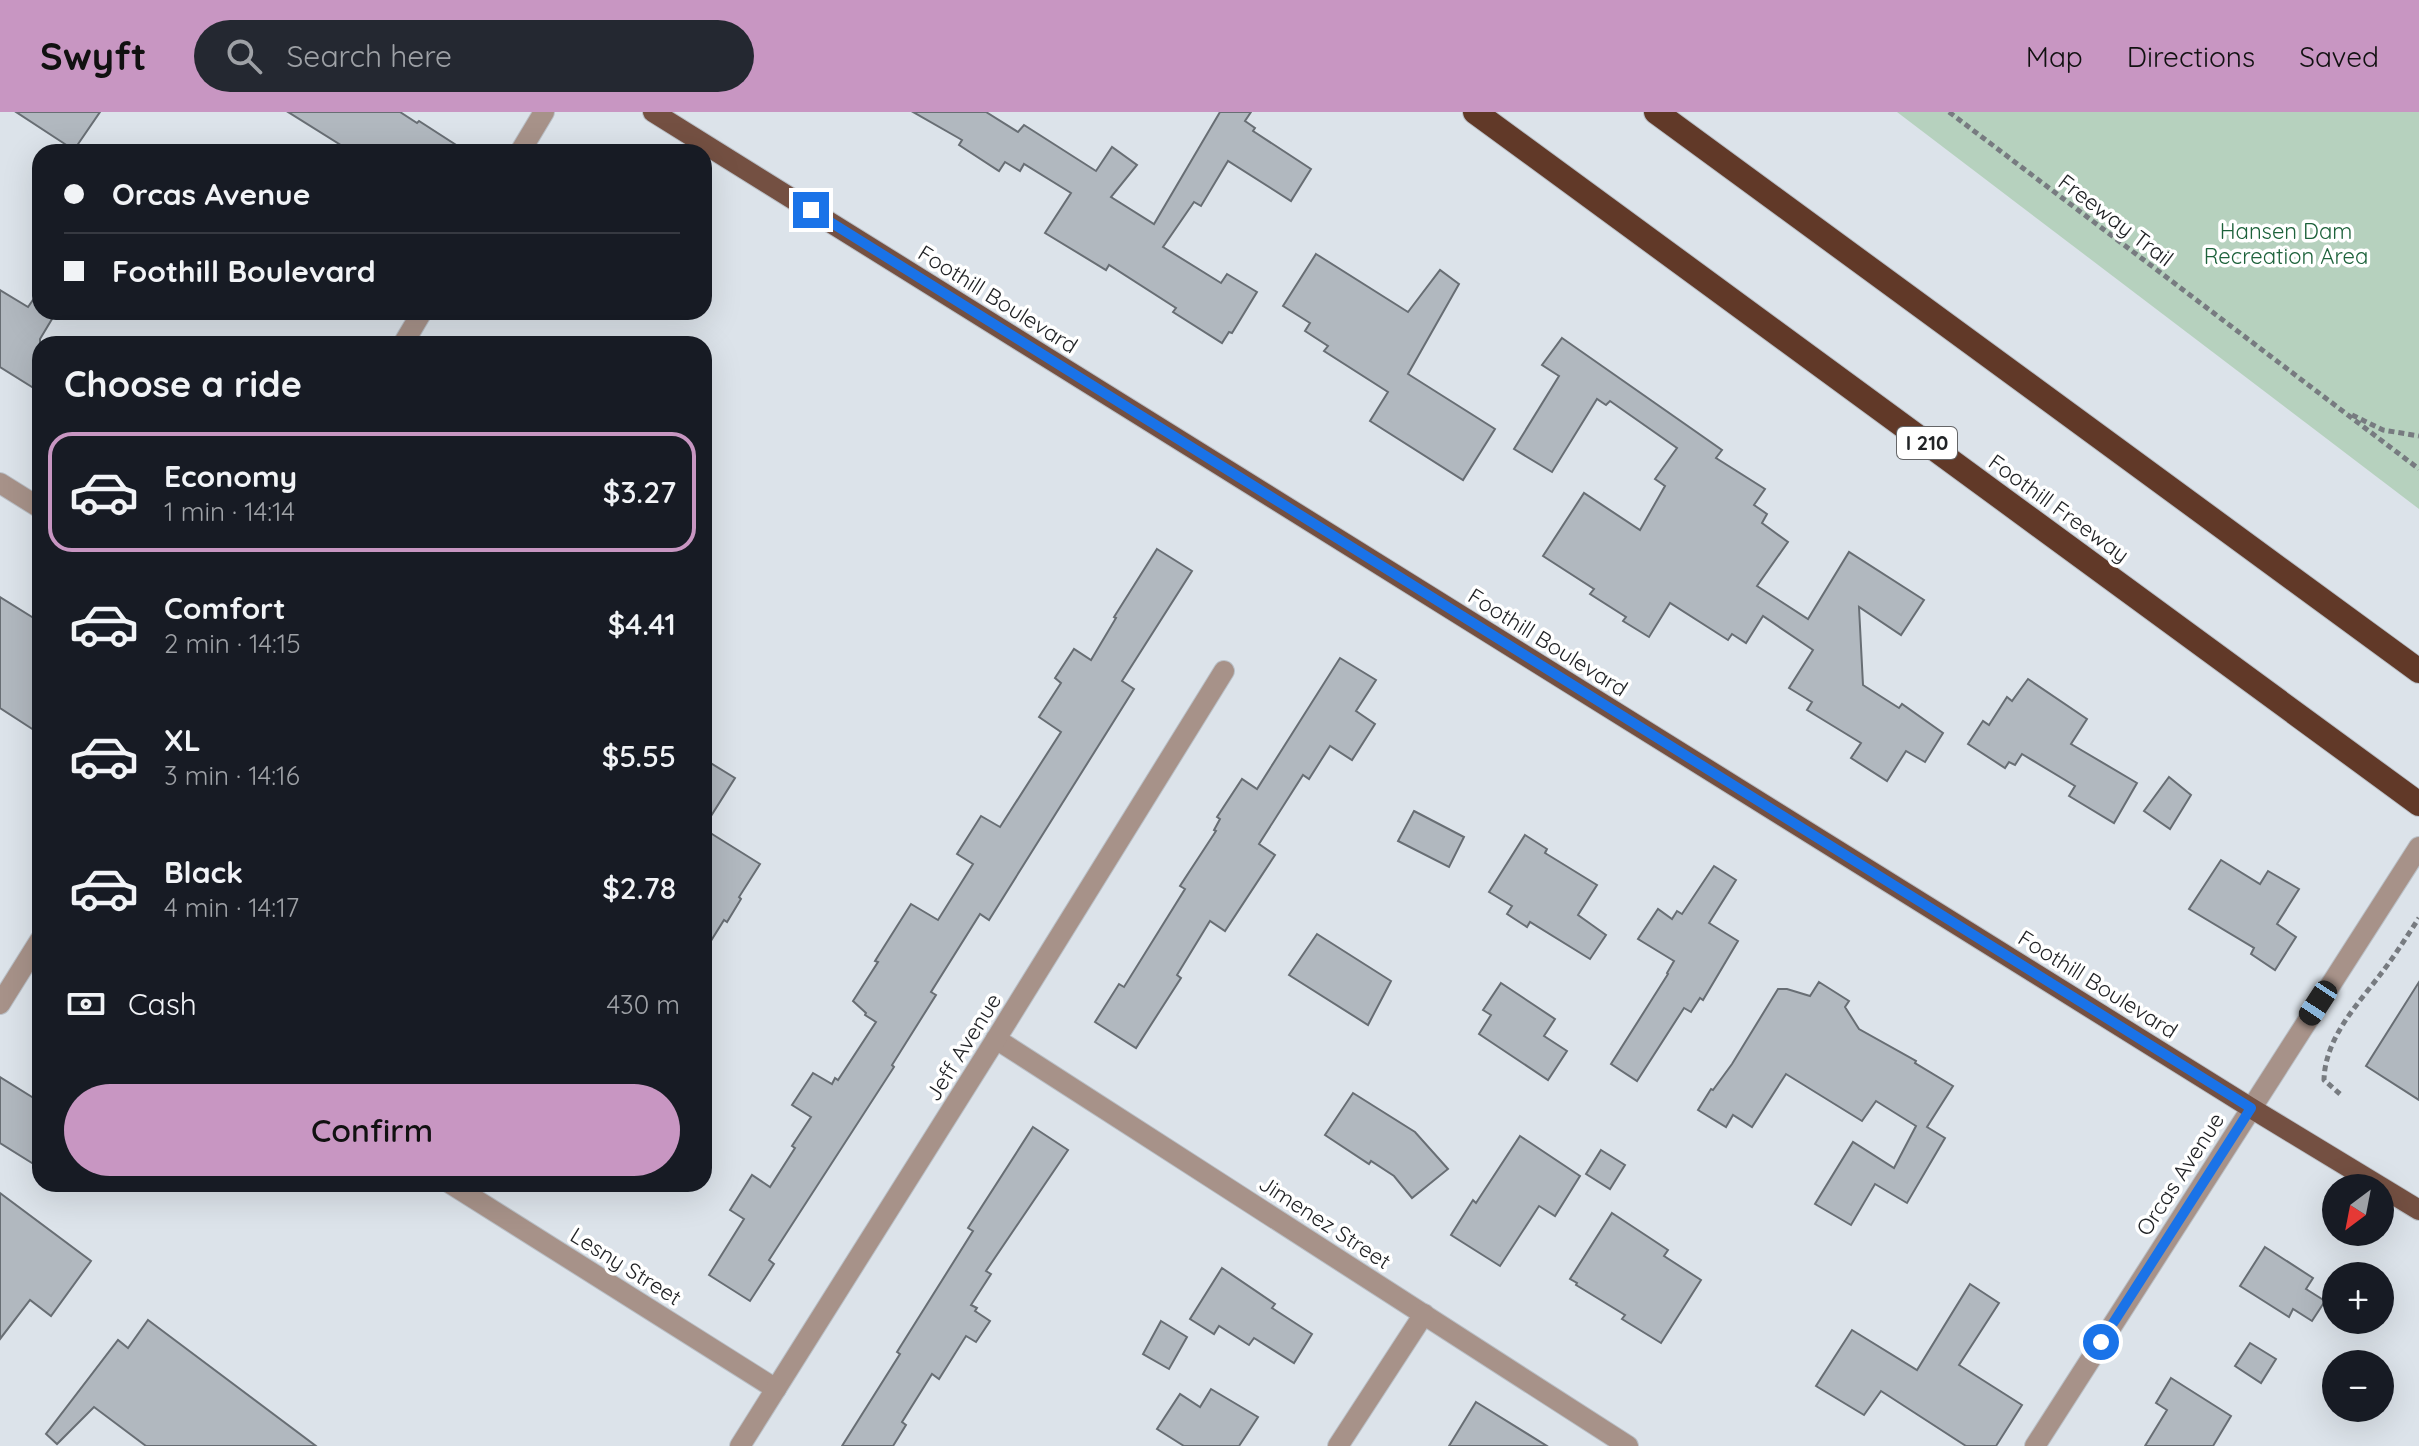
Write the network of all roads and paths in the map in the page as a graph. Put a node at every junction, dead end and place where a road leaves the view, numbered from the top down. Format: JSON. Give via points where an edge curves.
{"nodes":[{"id":1,"x":544,"y":112,"type":"edge"},
{"id":2,"x":653,"y":112,"type":"edge"},
{"id":3,"x":1475,"y":112,"type":"edge"},
{"id":4,"x":1656,"y":112,"type":"edge"},
{"id":5,"x":1949,"y":112,"type":"edge"},
{"id":6,"x":525,"y":144,"type":"edge"},
{"id":7,"x":704,"y":144,"type":"edge"},
{"id":8,"x":712,"y":149,"type":"edge"},
{"id":9,"x":2342,"y":410,"type":"junction"},
{"id":10,"x":2419,"y":436,"type":"edge"},
{"id":11,"x":2419,"y":469,"type":"edge"},
{"id":12,"x":0,"y":483,"type":"edge"},
{"id":13,"x":32,"y":503,"type":"edge"},
{"id":14,"x":1224,"y":671,"type":"dead end"},
{"id":15,"x":2419,"y":671,"type":"edge"},
{"id":16,"x":2419,"y":804,"type":"edge"},
{"id":17,"x":2419,"y":847,"type":"edge"},
{"id":18,"x":2419,"y":918,"type":"edge"},
{"id":19,"x":32,"y":953,"type":"edge"},
{"id":20,"x":0,"y":1004,"type":"edge"},
{"id":21,"x":996,"y":1039,"type":"junction"},
{"id":22,"x":2340,"y":1094,"type":"dead end"},
{"id":23,"x":2251,"y":1108,"type":"junction"},
{"id":24,"x":464,"y":1192,"type":"edge"},
{"id":25,"x":2419,"y":1210,"type":"edge"},
{"id":26,"x":1424,"y":1314,"type":"junction"},
{"id":27,"x":776,"y":1389,"type":"junction"},
{"id":28,"x":740,"y":1446,"type":"edge"},
{"id":29,"x":1338,"y":1446,"type":"edge"},
{"id":30,"x":1628,"y":1446,"type":"edge"},
{"id":31,"x":2035,"y":1446,"type":"edge"}],
"edges":[{"from":1,"to":6,"type":"street"},
{"from":2,"to":7,"type":"main road","name":"Foothill Boulevard"},
{"from":3,"to":16,"type":"highway","name":"Foothill Freeway","number":"I 210"},
{"from":4,"to":15,"type":"highway"},
{"from":5,"to":9,"type":"path","name":"Freeway Trail"},
{"from":8,"to":23,"type":"main road","name":"Foothill Boulevard"},
{"from":9,"to":10,"type":"path","name":"Freeway Trail","via":[[2383,430]]},
{"from":9,"to":11,"type":"path","name":"Freeway Trail"},
{"from":12,"to":13,"type":"street"},
{"from":14,"to":21,"type":"street","name":"Jeff Avenue"},
{"from":17,"to":23,"type":"street","name":"Orcas Avenue"},
{"from":18,"to":22,"type":"path","via":[[2330,1046],[2324,1080]]},
{"from":19,"to":20,"type":"street"},
{"from":21,"to":26,"type":"street","name":"Jimenez Street"},
{"from":21,"to":27,"type":"street","name":"Jeff Avenue"},
{"from":23,"to":25,"type":"main road","name":"Foothill Boulevard"},
{"from":23,"to":31,"type":"street","name":"Orcas Avenue"},
{"from":24,"to":27,"type":"street","name":"Lesny Street"},
{"from":26,"to":29,"type":"street"},
{"from":26,"to":30,"type":"street","name":"Jimenez Street"},
{"from":27,"to":28,"type":"street","name":"Jeff Avenue"}]}
